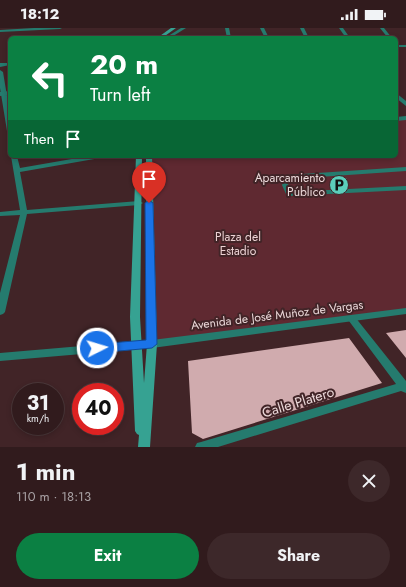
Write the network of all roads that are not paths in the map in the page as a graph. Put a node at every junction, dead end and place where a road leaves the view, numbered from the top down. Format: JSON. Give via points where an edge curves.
{"nodes":[{"id":1,"x":60,"y":28,"type":"edge"},
{"id":2,"x":165,"y":28,"type":"edge"},
{"id":3,"x":174,"y":28,"type":"edge"},
{"id":4,"x":184,"y":28,"type":"edge"},
{"id":5,"x":382,"y":28,"type":"edge"},
{"id":6,"x":0,"y":31,"type":"edge"},
{"id":7,"x":155,"y":36,"type":"edge"},
{"id":8,"x":162,"y":36,"type":"edge"},
{"id":9,"x":170,"y":36,"type":"edge"},
{"id":10,"x":388,"y":36,"type":"edge"},
{"id":11,"x":399,"y":46,"type":"edge"},
{"id":12,"x":406,"y":52,"type":"edge"},
{"id":13,"x":0,"y":72,"type":"edge"},
{"id":14,"x":5,"y":94,"type":"edge"},
{"id":15,"x":398,"y":97,"type":"edge"},
{"id":16,"x":406,"y":104,"type":"edge"},
{"id":17,"x":8,"y":115,"type":"edge"},
{"id":18,"x":14,"y":158,"type":"edge"},
{"id":19,"x":89,"y":158,"type":"edge"},
{"id":20,"x":139,"y":158,"type":"edge"},
{"id":21,"x":149,"y":158,"type":"edge"},
{"id":22,"x":406,"y":169,"type":"edge"},
{"id":23,"x":17,"y":171,"type":"junction"},
{"id":24,"x":406,"y":188,"type":"edge"},
{"id":25,"x":138,"y":203,"type":"junction"},
{"id":26,"x":24,"y":212,"type":"junction"},
{"id":27,"x":0,"y":214,"type":"edge"},
{"id":28,"x":4,"y":282,"type":"edge"},
{"id":29,"x":0,"y":312,"type":"edge"},
{"id":30,"x":406,"y":312,"type":"edge"},
{"id":31,"x":352,"y":319,"type":"junction"},
{"id":32,"x":152,"y":344,"type":"junction"},
{"id":33,"x":136,"y":345,"type":"junction"},
{"id":34,"x":0,"y":357,"type":"edge"},
{"id":35,"x":405,"y":388,"type":"edge"},
{"id":36,"x":143,"y":447,"type":"edge"},
{"id":37,"x":201,"y":447,"type":"edge"}],
"edges":[{"from":1,"to":6,"type":"street"},
{"from":2,"to":7,"type":"main road"},
{"from":3,"to":8,"type":"main road"},
{"from":4,"to":9,"type":"street"},
{"from":5,"to":10,"type":"street"},
{"from":11,"to":12,"type":"street"},
{"from":13,"to":14,"type":"street"},
{"from":14,"to":17,"type":"street"},
{"from":15,"to":16,"type":"street"},
{"from":18,"to":23,"type":"street"},
{"from":19,"to":23,"type":"street"},
{"from":20,"to":25,"type":"main road"},
{"from":21,"to":32,"type":"main road"},
{"from":22,"to":24,"type":"lane","via":[[288,177],[286,185],[289,194]]},
{"from":23,"to":26,"type":"street"},
{"from":25,"to":26,"type":"street"},
{"from":25,"to":33,"type":"main road"},
{"from":26,"to":27,"type":"street"},
{"from":26,"to":28,"type":"street"},
{"from":28,"to":29,"type":"street"},
{"from":30,"to":31,"type":"street","name":"Avenida de José Muñoz de Vargas"},
{"from":31,"to":32,"type":"street","name":"Avenida de José Muñoz de Vargas"},
{"from":31,"to":35,"type":"street"},
{"from":32,"to":33,"type":"street","name":"Avenida de José Muñoz de Vargas"},
{"from":32,"to":36,"type":"main road"},
{"from":33,"to":34,"type":"street","name":"Avenida de José Muñoz de Vargas"},
{"from":33,"to":36,"type":"main road"},
{"from":35,"to":37,"type":"street","name":"Calle Platero"}]}
